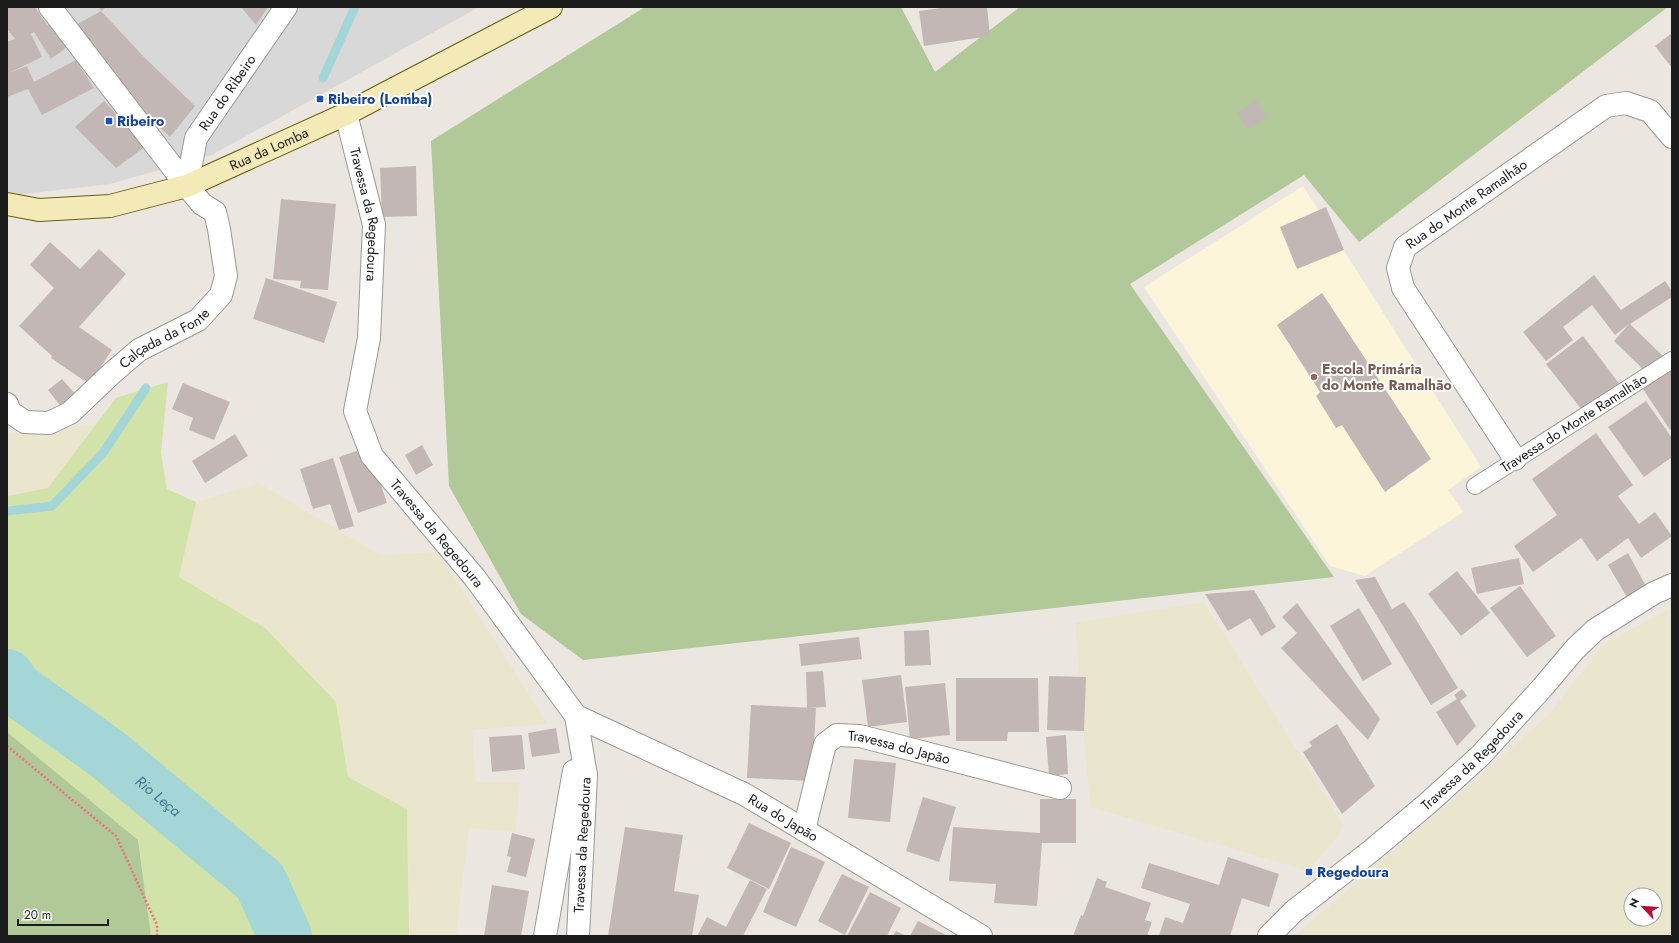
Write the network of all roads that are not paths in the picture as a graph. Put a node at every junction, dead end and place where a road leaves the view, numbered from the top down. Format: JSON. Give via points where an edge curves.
{"nodes":[{"id":1,"x":50,"y":7,"type":"edge"},
{"id":2,"x":286,"y":7,"type":"edge"},
{"id":3,"x":551,"y":7,"type":"edge"},
{"id":4,"x":346,"y":114,"type":"junction"},
{"id":5,"x":1672,"y":137,"type":"edge"},
{"id":6,"x":187,"y":186,"type":"junction"},
{"id":7,"x":7,"y":204,"type":"edge"},
{"id":8,"x":1672,"y":360,"type":"edge"},
{"id":9,"x":7,"y":404,"type":"edge"},
{"id":10,"x":1515,"y":459,"type":"junction"},
{"id":11,"x":1475,"y":486,"type":"dead end"},
{"id":12,"x":1672,"y":585,"type":"edge"},
{"id":13,"x":576,"y":716,"type":"junction"},
{"id":14,"x":1060,"y":788,"type":"dead end"},
{"id":15,"x":804,"y":830,"type":"junction"},
{"id":16,"x":545,"y":936,"type":"edge"},
{"id":17,"x":578,"y":936,"type":"edge"},
{"id":18,"x":981,"y":936,"type":"edge"},
{"id":19,"x":1269,"y":936,"type":"edge"}],
"edges":[{"from":1,"to":6,"type":"street"},
{"from":2,"to":6,"type":"street","name":"Rua do Ribeiro","via":[[196,138]]},
{"from":3,"to":4,"type":"main road","name":"Rua da Lomba"},
{"from":4,"to":6,"type":"main road","name":"Rua da Lomba"},
{"from":4,"to":13,"type":"street","name":"Travessa da Regedoura","via":[[374,225],[369,338],[355,411],[372,456],[475,578]]},
{"from":5,"to":10,"type":"street","name":"Rua do Monte Ramalhão","via":[[1650,110],[1626,103],[1606,106],[1405,247],[1398,268],[1403,288]]},
{"from":6,"to":7,"type":"main road","name":"Rua da Lomba","via":[[110,206],[39,210]]},
{"from":6,"to":9,"type":"street","name":"Calçada da Fonte","via":[[202,204],[215,212],[226,276],[221,295],[198,320],[139,350],[70,413],[49,423],[24,422],[10,412]]},
{"from":8,"to":10,"type":"lane","name":"Travessa do Monte Ramalhão"},
{"from":10,"to":11,"type":"lane","name":"Travessa do Monte Ramalhão"},
{"from":12,"to":19,"type":"street","name":"Travessa da Regedoura","via":[[1654,593],[1595,630],[1481,755],[1371,851],[1294,911]]},
{"from":13,"to":15,"type":"street","name":"Rua do Japão","via":[[744,794]]},
{"from":13,"to":16,"type":"street","via":[[574,772]]},
{"from":13,"to":17,"type":"street","name":"Travessa da Regedoura","via":[[586,775]]},
{"from":14,"to":15,"type":"street","name":"Travessa do Japão","via":[[860,736],[837,735],[825,744]]},
{"from":15,"to":18,"type":"street","name":"Rua do Japão"}]}
